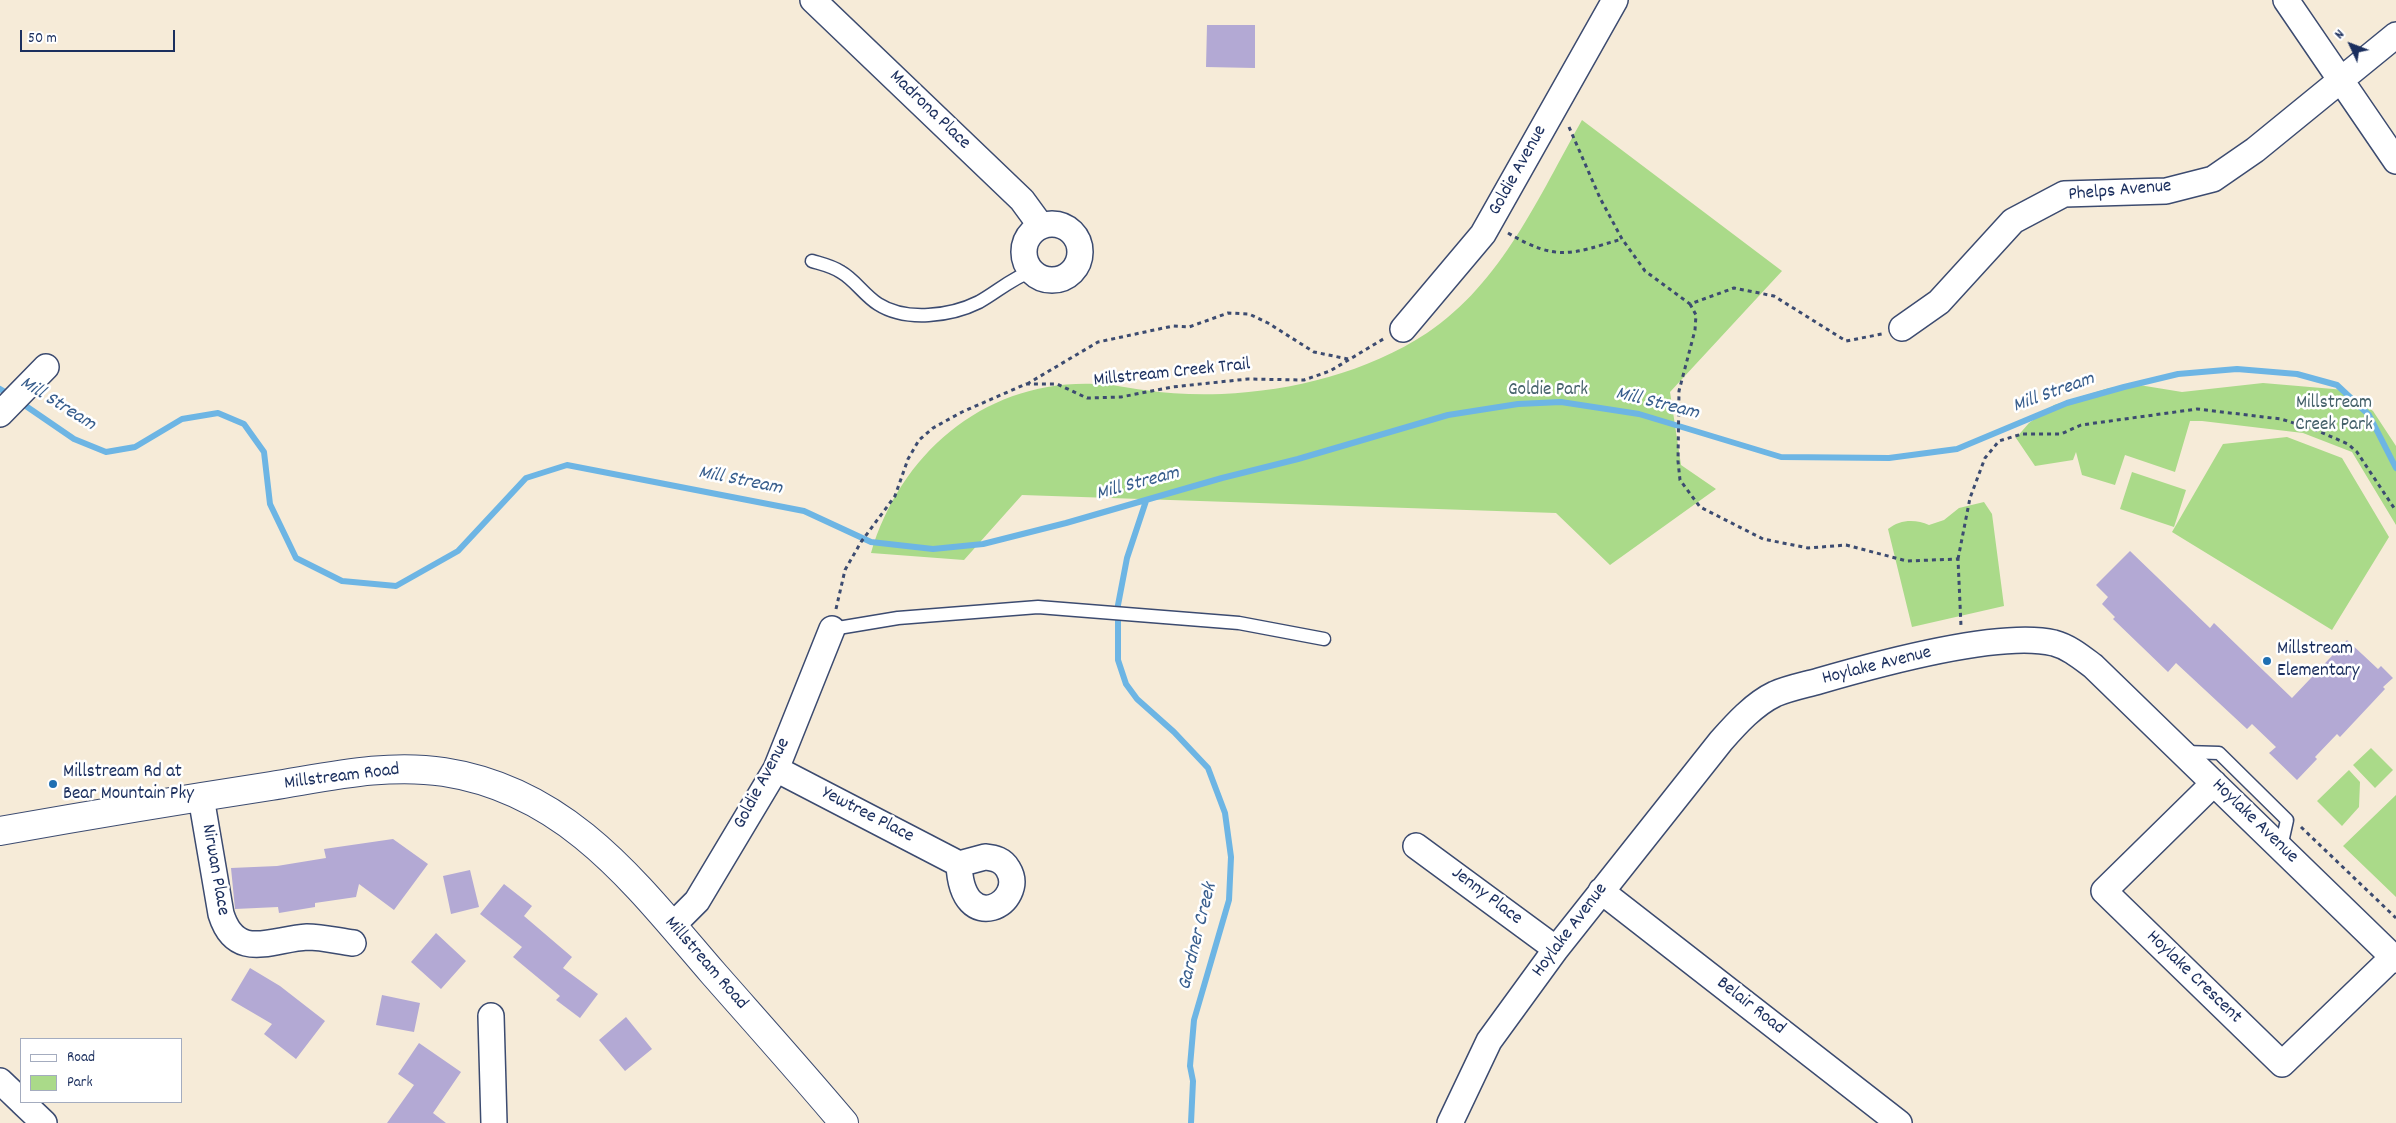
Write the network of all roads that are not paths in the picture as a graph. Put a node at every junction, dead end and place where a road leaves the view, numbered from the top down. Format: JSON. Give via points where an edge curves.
{"nodes":[{"id":1,"x":813,"y":0,"type":"edge"},
{"id":2,"x":1615,"y":0,"type":"edge"},
{"id":3,"x":2286,"y":0,"type":"edge"},
{"id":4,"x":2396,"y":35,"type":"edge"},
{"id":5,"x":2341,"y":80,"type":"junction"},
{"id":6,"x":2396,"y":161,"type":"edge"},
{"id":7,"x":1041,"y":226,"type":"junction"},
{"id":8,"x":812,"y":261,"type":"dead end"},
{"id":9,"x":1032,"y":271,"type":"junction"},
{"id":10,"x":1902,"y":328,"type":"road end"},
{"id":11,"x":1403,"y":329,"type":"road end"},
{"id":12,"x":46,"y":367,"type":"dead end"},
{"id":13,"x":0,"y":414,"type":"edge"},
{"id":14,"x":832,"y":629,"type":"joint"},
{"id":15,"x":1324,"y":639,"type":"dead end"},
{"id":16,"x":2182,"y":752,"type":"junction"},
{"id":17,"x":776,"y":769,"type":"junction"},
{"id":18,"x":2214,"y":783,"type":"junction"},
{"id":19,"x":201,"y":797,"type":"junction"},
{"id":20,"x":0,"y":831,"type":"edge"},
{"id":21,"x":1416,"y":846,"type":"dead end"},
{"id":22,"x":2281,"y":848,"type":"junction"},
{"id":23,"x":959,"y":864,"type":"dead end"},
{"id":24,"x":1601,"y":891,"type":"junction"},
{"id":25,"x":672,"y":926,"type":"junction"},
{"id":26,"x":354,"y":943,"type":"dead end"},
{"id":27,"x":1556,"y":949,"type":"junction"},
{"id":28,"x":2394,"y":958,"type":"edge"},
{"id":29,"x":491,"y":1016,"type":"dead end"},
{"id":30,"x":0,"y":1081,"type":"edge"},
{"id":31,"x":20,"y":1100,"type":"edge"},
{"id":32,"x":23,"y":1103,"type":"edge"},
{"id":33,"x":44,"y":1123,"type":"edge"},
{"id":34,"x":494,"y":1123,"type":"edge"},
{"id":35,"x":844,"y":1123,"type":"edge"},
{"id":36,"x":1450,"y":1123,"type":"edge"},
{"id":37,"x":1899,"y":1123,"type":"edge"}],
"edges":[{"from":1,"to":7,"type":"street","name":"Madrona Place","via":[[1022,200]]},
{"from":2,"to":11,"type":"street","name":"Goldie Avenue","via":[[1483,234]]},
{"from":3,"to":5,"type":"street"},
{"from":4,"to":5,"type":"street","name":"Phelps Avenue"},
{"from":5,"to":6,"type":"street"},
{"from":5,"to":10,"type":"street","name":"Phelps Avenue","via":[[2255,150],[2213,179],[2166,191],[2064,194],[2013,221],[1939,302]]},
{"from":7,"to":9,"type":"street","via":[[1030,234],[1025,246],[1025,259]]},
{"from":7,"to":9,"type":"street","via":[[1054,224],[1067,228],[1076,238],[1080,251],[1077,264],[1069,274],[1056,279],[1043,278]]},
{"from":8,"to":9,"type":"lane","via":[[842,272],[879,305],[894,312],[910,314],[966,307],[1019,275]]},
{"from":12,"to":13,"type":"street"},
{"from":14,"to":15,"type":"lane","via":[[898,618],[1038,607],[1240,623]]},
{"from":14,"to":17,"type":"street","name":"Goldie Avenue"},
{"from":16,"to":18,"type":"street","name":"Hoylake Avenue"},
{"from":16,"to":22,"type":"lane","via":[[2219,753],[2287,820]]},
{"from":16,"to":24,"type":"street","name":"Hoylake Avenue","via":[[2093,666],[2054,643],[2019,640],[1964,647],[1855,670],[1775,694],[1740,719]]},
{"from":17,"to":23,"type":"street","name":"Yewtree Place"},
{"from":17,"to":25,"type":"street","name":"Goldie Avenue","via":[[697,901]]},
{"from":18,"to":22,"type":"street","name":"Hoylake Avenue"},
{"from":18,"to":28,"type":"street","name":"Hoylake Crescent","via":[[2104,891],[2282,1064]]},
{"from":19,"to":20,"type":"main road","name":"Millstream Road"},
{"from":19,"to":25,"type":"main road","name":"Millstream Road","via":[[378,770],[444,772],[476,779],[535,802],[583,833]]},
{"from":19,"to":26,"type":"street","name":"Nirwan Place","via":[[221,914],[224,926],[232,936],[244,943],[258,945],[306,937]]},
{"from":21,"to":27,"type":"street","name":"Jenny Place"},
{"from":22,"to":28,"type":"street","name":"Hoylake Avenue"},
{"from":24,"to":27,"type":"street","name":"Hoylake Avenue"},
{"from":24,"to":37,"type":"street","name":"Belair Road"},
{"from":25,"to":35,"type":"main road","name":"Millstream Road"},
{"from":27,"to":36,"type":"street","name":"Hoylake Avenue","via":[[1489,1042]]},
{"from":29,"to":34,"type":"street"},
{"from":30,"to":31,"type":"street"},
{"from":32,"to":33,"type":"street"}]}
